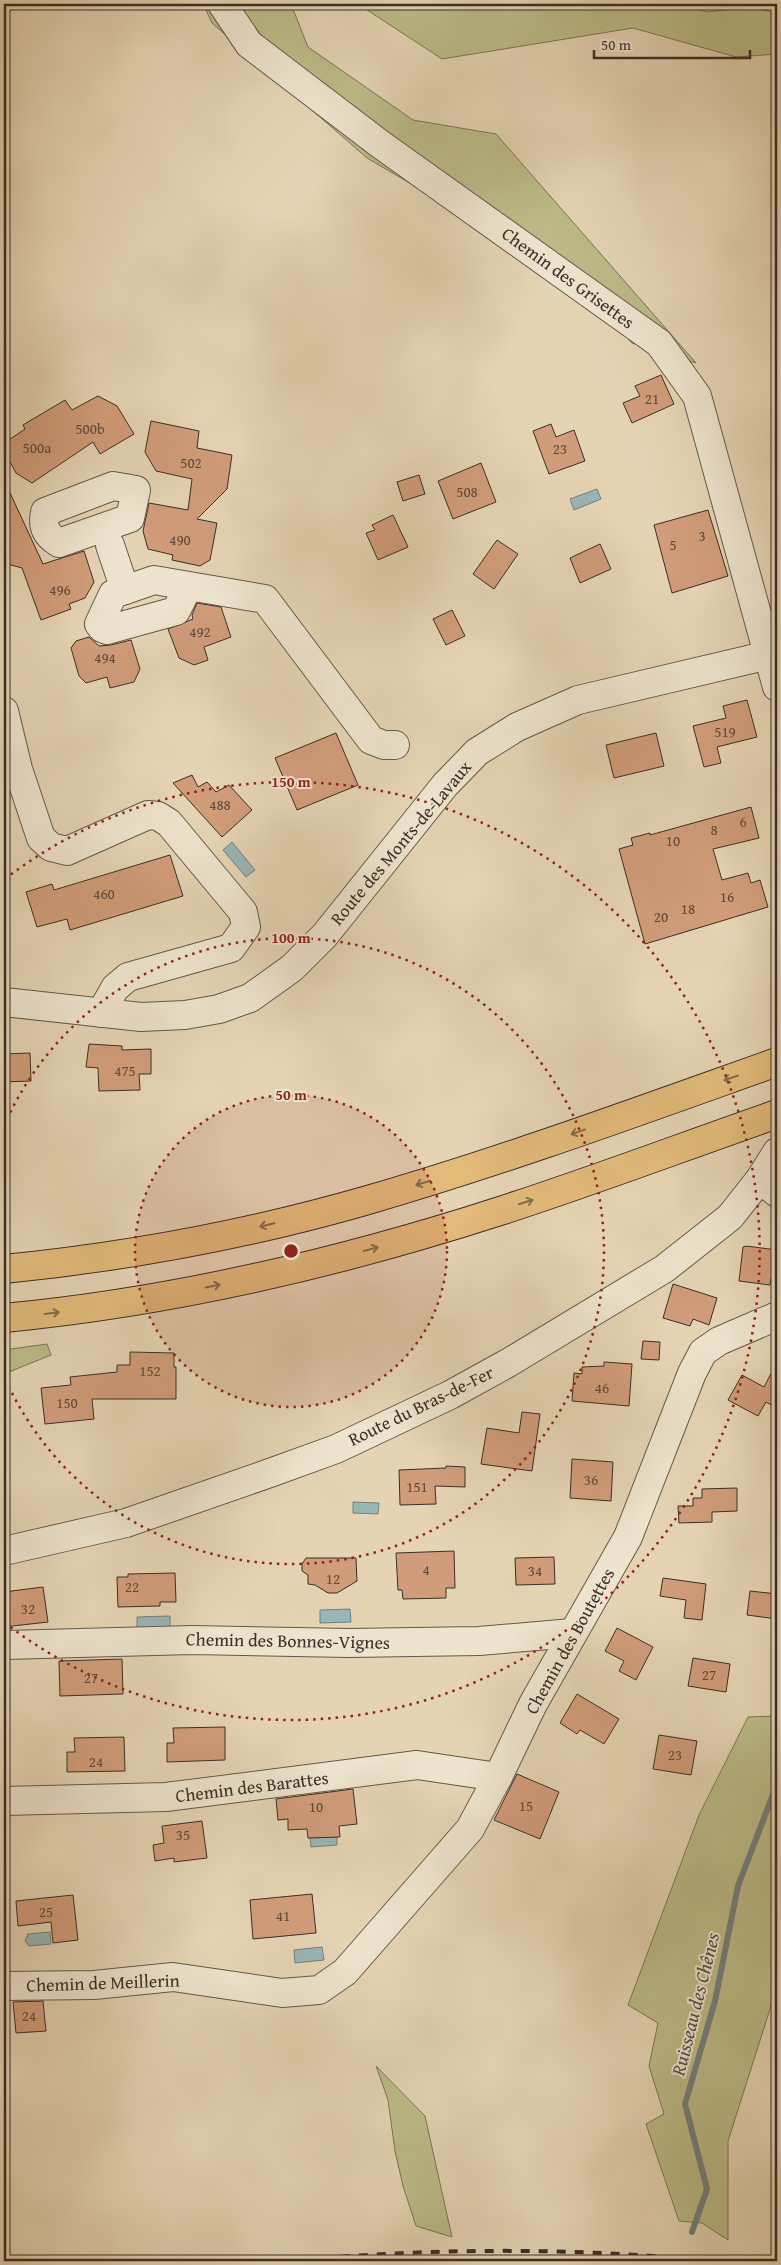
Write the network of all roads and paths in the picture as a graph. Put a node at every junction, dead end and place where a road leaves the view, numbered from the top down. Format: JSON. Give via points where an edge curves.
{"nodes":[{"id":1,"x":222,"y":4,"type":"edge"},
{"id":2,"x":101,"y":539,"type":"junction"},
{"id":3,"x":188,"y":587,"type":"junction"},
{"id":4,"x":125,"y":590,"type":"junction"},
{"id":5,"x":773,"y":654,"type":"edge"},
{"id":6,"x":777,"y":687,"type":"edge"},
{"id":7,"x":4,"y":711,"type":"edge"},
{"id":8,"x":395,"y":745,"type":"dead end"},
{"id":9,"x":4,"y":1002,"type":"edge"},
{"id":10,"x":101,"y":1013,"type":"junction"},
{"id":11,"x":777,"y":1062,"type":"edge"},
{"id":12,"x":775,"y":1115,"type":"edge"},
{"id":13,"x":777,"y":1152,"type":"edge"},
{"id":14,"x":768,"y":1186,"type":"edge"},
{"id":15,"x":4,"y":1268,"type":"edge"},
{"id":16,"x":777,"y":1316,"type":"edge"},
{"id":17,"x":4,"y":1318,"type":"edge"},
{"id":18,"x":4,"y":1551,"type":"edge"},
{"id":19,"x":572,"y":1633,"type":"junction"},
{"id":20,"x":4,"y":1645,"type":"edge"},
{"id":21,"x":498,"y":1777,"type":"junction"},
{"id":22,"x":4,"y":1801,"type":"edge"},
{"id":23,"x":345,"y":1972,"type":"joint"},
{"id":24,"x":4,"y":1986,"type":"edge"}],
"edges":[{"from":1,"to":5,"type":"street","name":"Chemin des Grisettes","via":[[248,44],[380,144],[659,343],[697,396]]},
{"from":2,"to":2,"type":"street","via":[[127,538],[136,490],[113,486],[45,512],[43,523],[49,537],[59,543]]},
{"from":2,"to":4,"type":"street"},
{"from":3,"to":4,"type":"street","via":[[154,580]]},
{"from":3,"to":4,"type":"street","via":[[176,611],[107,630],[102,628],[100,624],[113,594]]},
{"from":3,"to":8,"type":"street","via":[[265,598],[371,740]]},
{"from":5,"to":6,"type":"street","name":"Chemin des Grisettes"},
{"from":5,"to":10,"type":"street","name":"Route des Monts-de-Lavaux","via":[[578,700],[517,727],[477,752],[439,792],[325,935],[292,968],[250,998],[219,1009],[185,1015],[141,1018]]},
{"from":7,"to":10,"type":"street","via":[[40,838],[50,847],[67,851],[148,815],[158,816],[169,822],[243,912],[246,927],[231,948],[128,977],[115,988]]},
{"from":9,"to":10,"type":"street","name":"Route des Monts-de-Lavaux"},
{"from":11,"to":15,"type":"highway","one_way":true,"via":[[484,1164],[367,1200],[246,1230],[118,1254]]},
{"from":17,"to":12,"type":"highway","one_way":true,"via":[[76,1310],[191,1290],[340,1257],[499,1212]]},
{"from":13,"to":14,"type":"street","name":"Route du Bras-de-Fer"},
{"from":14,"to":18,"type":"street","name":"Route du Bras-de-Fer","via":[[664,1269],[450,1395],[336,1449],[267,1474],[126,1523]]},
{"from":16,"to":19,"type":"street","name":"Chemin des Boutettes","via":[[719,1341],[702,1352],[628,1537]]},
{"from":19,"to":20,"type":"street","name":"Chemin des Bonnes-Vignes","via":[[479,1641],[192,1640]]},
{"from":19,"to":21,"type":"street","name":"Chemin des Boutettes"},
{"from":21,"to":22,"type":"street","name":"Chemin des Barattes","via":[[417,1766],[166,1798]]},
{"from":21,"to":23,"type":"street","name":"Chemin des Boutettes","via":[[470,1829]]},
{"from":23,"to":24,"type":"street","name":"Chemin de Meillerin","via":[[319,1990],[282,1993],[173,1977],[94,1985]]}]}
